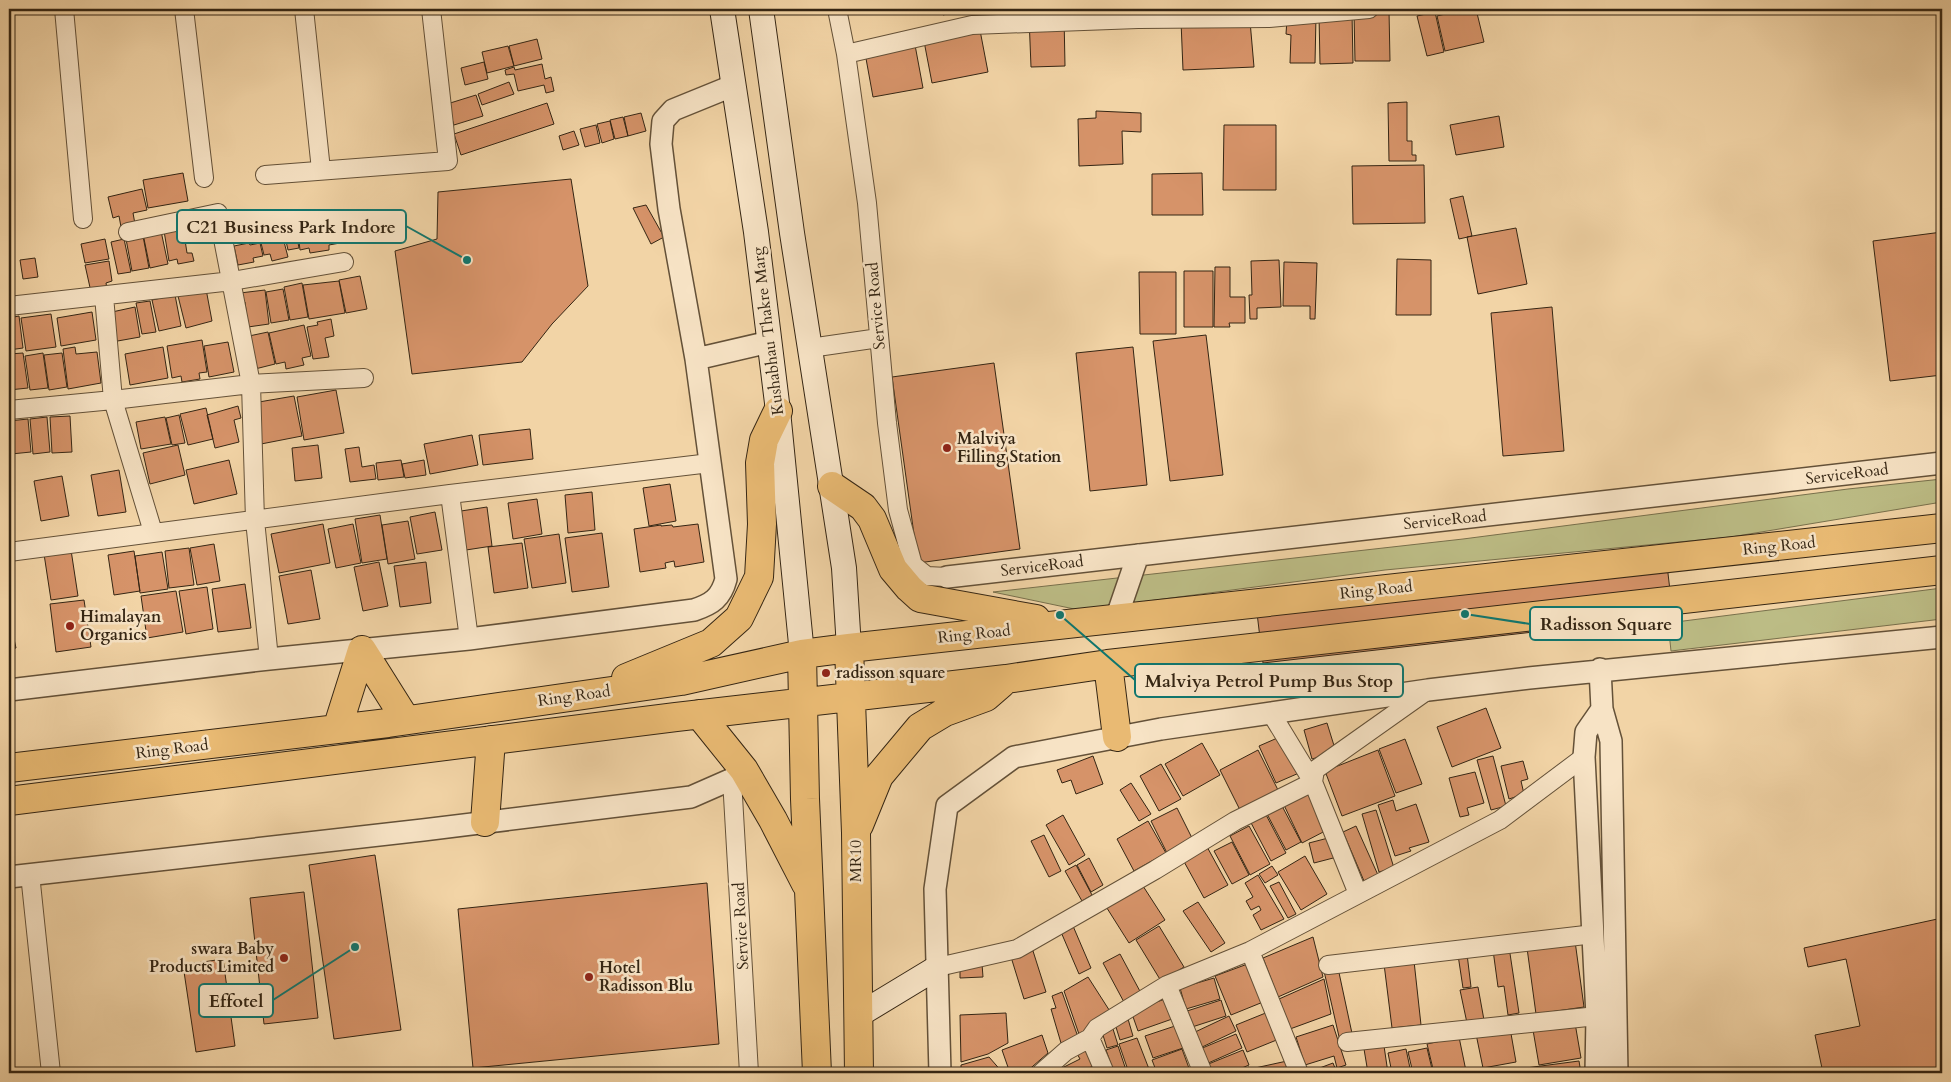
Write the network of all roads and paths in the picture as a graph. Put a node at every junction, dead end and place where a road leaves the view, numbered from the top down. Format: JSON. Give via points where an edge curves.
{"nodes":[{"id":1,"x":64,"y":9,"type":"edge"},
{"id":2,"x":184,"y":9,"type":"edge"},
{"id":3,"x":304,"y":9,"type":"edge"},
{"id":4,"x":431,"y":9,"type":"edge"},
{"id":5,"x":722,"y":9,"type":"edge"},
{"id":6,"x":761,"y":9,"type":"edge"},
{"id":7,"x":837,"y":9,"type":"edge"},
{"id":8,"x":1369,"y":9,"type":"edge"},
{"id":9,"x":1138,"y":14,"type":"edge"},
{"id":10,"x":846,"y":54,"type":"junction"},
{"id":11,"x":732,"y":86,"type":"junction"},
{"id":12,"x":322,"y":170,"type":"junction"},
{"id":13,"x":265,"y":175,"type":"dead end"},
{"id":14,"x":204,"y":178,"type":"dead end"},
{"id":15,"x":83,"y":219,"type":"dead end"},
{"id":16,"x":128,"y":232,"type":"dead end"},
{"id":17,"x":344,"y":262,"type":"dead end"},
{"id":18,"x":232,"y":281,"type":"junction"},
{"id":19,"x":104,"y":296,"type":"junction"},
{"id":20,"x":9,"y":306,"type":"edge"},
{"id":21,"x":879,"y":338,"type":"junction"},
{"id":22,"x":769,"y":342,"type":"junction"},
{"id":23,"x":810,"y":348,"type":"junction"},
{"id":24,"x":696,"y":359,"type":"junction"},
{"id":25,"x":364,"y":378,"type":"dead end"},
{"id":26,"x":252,"y":384,"type":"junction"},
{"id":27,"x":113,"y":400,"type":"junction"},
{"id":28,"x":9,"y":410,"type":"edge"},
{"id":29,"x":778,"y":411,"type":"junction"},
{"id":30,"x":710,"y":463,"type":"junction"},
{"id":31,"x":1942,"y":463,"type":"edge"},
{"id":32,"x":832,"y":486,"type":"junction"},
{"id":33,"x":450,"y":494,"type":"junction"},
{"id":34,"x":255,"y":520,"type":"junction"},
{"id":35,"x":1942,"y":528,"type":"edge"},
{"id":36,"x":153,"y":532,"type":"junction"},
{"id":37,"x":9,"y":552,"type":"edge"},
{"id":38,"x":1138,"y":555,"type":"junction"},
{"id":39,"x":1942,"y":570,"type":"edge"},
{"id":40,"x":947,"y":577,"type":"joint"},
{"id":41,"x":1116,"y":619,"type":"junction"},
{"id":42,"x":1069,"y":624,"type":"junction"},
{"id":43,"x":1942,"y":637,"type":"edge"},
{"id":44,"x":469,"y":639,"type":"junction"},
{"id":45,"x":849,"y":648,"type":"junction"},
{"id":46,"x":362,"y":650,"type":"junction"},
{"id":47,"x":802,"y":654,"type":"junction"},
{"id":48,"x":269,"y":659,"type":"junction"},
{"id":49,"x":1108,"y":664,"type":"junction"},
{"id":50,"x":1600,"y":669,"type":"junction"},
{"id":51,"x":1006,"y":679,"type":"junction"},
{"id":52,"x":9,"y":690,"type":"edge"},
{"id":53,"x":1428,"y":690,"type":"junction"},
{"id":54,"x":587,"y":694,"type":"junction"},
{"id":55,"x":851,"y":696,"type":"junction"},
{"id":56,"x":804,"y":702,"type":"junction"},
{"id":57,"x":1602,"y":709,"type":"junction"},
{"id":58,"x":1271,"y":713,"type":"junction"},
{"id":59,"x":699,"y":714,"type":"junction"},
{"id":60,"x":406,"y":720,"type":"junction"},
{"id":61,"x":337,"y":729,"type":"junction"},
{"id":62,"x":1117,"y":738,"type":"junction"},
{"id":63,"x":491,"y":740,"type":"junction"},
{"id":64,"x":1584,"y":757,"type":"junction"},
{"id":65,"x":9,"y":768,"type":"edge"},
{"id":66,"x":738,"y":774,"type":"junction"},
{"id":67,"x":1312,"y":782,"type":"junction"},
{"id":68,"x":9,"y":801,"type":"edge"},
{"id":69,"x":485,"y":822,"type":"junction"},
{"id":70,"x":856,"y":833,"type":"junction"},
{"id":71,"x":30,"y":874,"type":"junction"},
{"id":72,"x":9,"y":877,"type":"edge"},
{"id":73,"x":810,"y":892,"type":"junction"},
{"id":74,"x":1358,"y":894,"type":"junction"},
{"id":75,"x":1594,"y":934,"type":"junction"},
{"id":76,"x":1250,"y":950,"type":"junction"},
{"id":77,"x":1328,"y":965,"type":"dead end"},
{"id":78,"x":938,"y":967,"type":"junction"},
{"id":79,"x":1166,"y":985,"type":"junction"},
{"id":80,"x":857,"y":1016,"type":"junction"},
{"id":81,"x":1597,"y":1016,"type":"junction"},
{"id":82,"x":1090,"y":1038,"type":"junction"},
{"id":83,"x":1347,"y":1042,"type":"dead end"},
{"id":84,"x":52,"y":1073,"type":"edge"},
{"id":85,"x":749,"y":1073,"type":"edge"},
{"id":86,"x":818,"y":1073,"type":"edge"},
{"id":87,"x":859,"y":1073,"type":"edge"},
{"id":88,"x":940,"y":1073,"type":"edge"},
{"id":89,"x":1041,"y":1073,"type":"edge"},
{"id":90,"x":1105,"y":1073,"type":"edge"},
{"id":91,"x":1203,"y":1073,"type":"edge"},
{"id":92,"x":1299,"y":1073,"type":"edge"},
{"id":93,"x":1596,"y":1073,"type":"edge"},
{"id":94,"x":1617,"y":1073,"type":"edge"}],
"edges":[{"from":1,"to":15,"type":"street"},
{"from":2,"to":14,"type":"street"},
{"from":3,"to":12,"type":"street"},
{"from":4,"to":12,"type":"street","via":[[448,161]]},
{"from":5,"to":11,"type":"main road","name":"Kushabhau Thakre Marg"},
{"from":6,"to":23,"type":"main road"},
{"from":7,"to":10,"type":"street","name":"Service Road"},
{"from":8,"to":9,"type":"street","via":[[1269,18]]},
{"from":9,"to":10,"type":"street","via":[[972,25]]},
{"from":10,"to":21,"type":"street","name":"Service Road","via":[[867,204]]},
{"from":11,"to":22,"type":"main road","name":"Kushabhau Thakre Marg","via":[[756,232]]},
{"from":11,"to":24,"type":"street","via":[[673,110],[663,121],[660,144],[669,209]]},
{"from":12,"to":13,"type":"street"},
{"from":16,"to":18,"type":"street","via":[[218,212]]},
{"from":17,"to":18,"type":"street"},
{"from":18,"to":19,"type":"street"},
{"from":18,"to":26,"type":"street"},
{"from":19,"to":20,"type":"street"},
{"from":19,"to":27,"type":"street"},
{"from":21,"to":23,"type":"street"},
{"from":21,"to":40,"type":"street","name":"Service Road","via":[[898,510],[913,565],[927,576]]},
{"from":22,"to":24,"type":"street"},
{"from":22,"to":29,"type":"main road","name":"Kushabhau Thakre Marg"},
{"from":23,"to":32,"type":"main road"},
{"from":24,"to":30,"type":"street"},
{"from":25,"to":26,"type":"street"},
{"from":26,"to":27,"type":"street"},
{"from":26,"to":34,"type":"street"},
{"from":27,"to":28,"type":"street"},
{"from":27,"to":36,"type":"street"},
{"from":29,"to":47,"type":"main road","name":"Kushabhau Thakre Marg"},
{"from":29,"to":54,"type":"main road","via":[[764,440],[760,463],[762,524],[759,577],[739,618],[710,643]]},
{"from":30,"to":33,"type":"street"},
{"from":30,"to":44,"type":"street","via":[[726,579],[718,598],[710,604],[694,610]]},
{"from":31,"to":38,"type":"street","name":"ServiceRoad"},
{"from":32,"to":42,"type":"main road","via":[[863,507],[872,519],[893,569],[920,598]]},
{"from":32,"to":45,"type":"main road","via":[[844,568]]},
{"from":33,"to":34,"type":"street"},
{"from":33,"to":44,"type":"street"},
{"from":34,"to":36,"type":"street"},
{"from":34,"to":48,"type":"street"},
{"from":35,"to":41,"type":"main road","name":"Ring Road"},
{"from":36,"to":37,"type":"street"},
{"from":38,"to":40,"type":"street","name":"ServiceRoad"},
{"from":38,"to":41,"type":"street"},
{"from":39,"to":49,"type":"main road","name":"Ring Road"},
{"from":41,"to":42,"type":"main road","name":"Ring Road"},
{"from":42,"to":45,"type":"main road","name":"Ring Road"},
{"from":43,"to":50,"type":"street"},
{"from":44,"to":46,"type":"street"},
{"from":45,"to":47,"type":"main road","name":"Ring Road"},
{"from":45,"to":55,"type":"main road","name":"MR10"},
{"from":46,"to":48,"type":"street"},
{"from":46,"to":60,"type":"main road"},
{"from":46,"to":61,"type":"main road"},
{"from":47,"to":54,"type":"main road","name":"Ring Road","via":[[681,681]]},
{"from":47,"to":56,"type":"main road"},
{"from":48,"to":52,"type":"street"},
{"from":49,"to":51,"type":"main road","name":"Ring Road"},
{"from":49,"to":62,"type":"main road"},
{"from":50,"to":53,"type":"street"},
{"from":50,"to":57,"type":"street"},
{"from":51,"to":55,"type":"main road","name":"Ring Road"},
{"from":51,"to":70,"type":"main road","via":[[986,697],[945,712],[920,727],[880,776]]},
{"from":53,"to":58,"type":"street"},
{"from":53,"to":67,"type":"street","via":[[1315,770]]},
{"from":54,"to":60,"type":"main road","name":"Ring Road"},
{"from":55,"to":56,"type":"main road","name":"Ring Road"},
{"from":55,"to":70,"type":"main road","name":"MR10"},
{"from":56,"to":59,"type":"main road","name":"Ring Road"},
{"from":56,"to":73,"type":"main road"},
{"from":57,"to":64,"type":"street","via":[[1586,732]]},
{"from":57,"to":94,"type":"street","via":[[1611,741]]},
{"from":58,"to":62,"type":"street"},
{"from":58,"to":67,"type":"street"},
{"from":59,"to":63,"type":"main road","name":"Ring Road"},
{"from":59,"to":66,"type":"main road"},
{"from":60,"to":61,"type":"main road","name":"Ring Road"},
{"from":61,"to":65,"type":"main road","name":"Ring Road"},
{"from":62,"to":78,"type":"street","via":[[1014,756],[947,806],[935,888]]},
{"from":63,"to":68,"type":"main road","name":"Ring Road"},
{"from":63,"to":69,"type":"main road"},
{"from":64,"to":74,"type":"street","via":[[1500,820]]},
{"from":64,"to":75,"type":"street"},
{"from":66,"to":69,"type":"street","via":[[691,797]]},
{"from":66,"to":73,"type":"main road","via":[[773,820]]},
{"from":66,"to":85,"type":"street","name":"Service Road"},
{"from":67,"to":74,"type":"street"},
{"from":67,"to":78,"type":"street","via":[[1235,821],[1017,950]]},
{"from":69,"to":71,"type":"street"},
{"from":70,"to":80,"type":"main road","name":"MR10"},
{"from":71,"to":72,"type":"street"},
{"from":71,"to":84,"type":"street"},
{"from":73,"to":86,"type":"main road"},
{"from":74,"to":76,"type":"street"},
{"from":75,"to":77,"type":"street"},
{"from":75,"to":81,"type":"street"},
{"from":76,"to":79,"type":"street"},
{"from":76,"to":92,"type":"street"},
{"from":78,"to":80,"type":"main road"},
{"from":78,"to":88,"type":"street"},
{"from":79,"to":82,"type":"street","via":[[1097,1028]]},
{"from":79,"to":91,"type":"street"},
{"from":80,"to":87,"type":"main road","name":"MR10"},
{"from":81,"to":83,"type":"street"},
{"from":81,"to":93,"type":"street"},
{"from":82,"to":89,"type":"street","via":[[1066,1051]]},
{"from":82,"to":90,"type":"street"}]}
